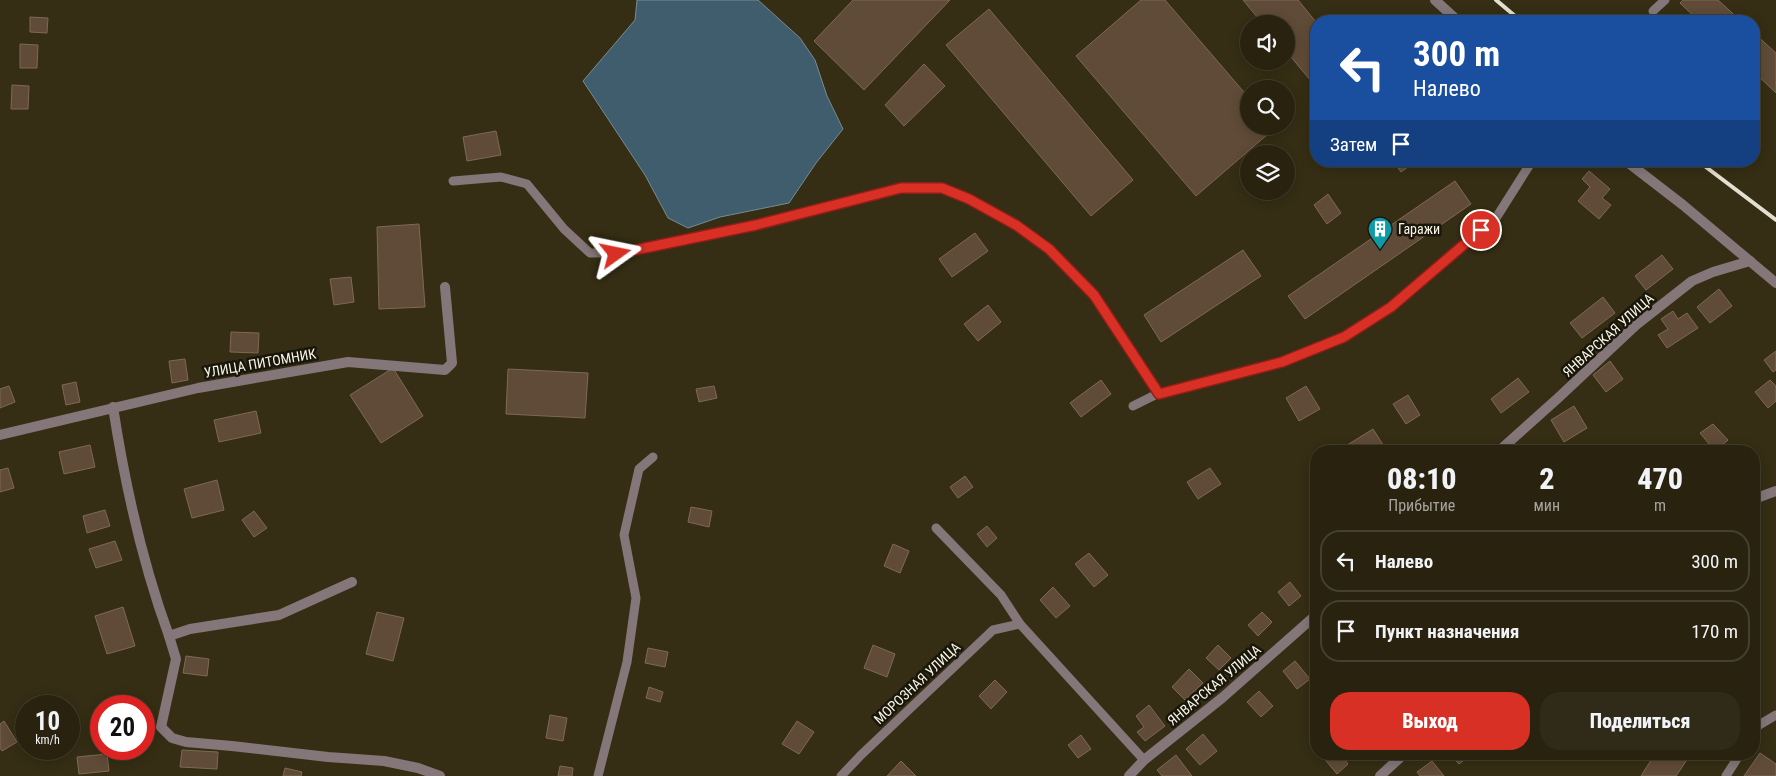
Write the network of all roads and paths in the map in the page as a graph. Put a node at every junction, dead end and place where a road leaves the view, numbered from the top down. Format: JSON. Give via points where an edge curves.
{"nodes":[{"id":1,"x":1434,"y":0,"type":"edge"},
{"id":2,"x":1665,"y":0,"type":"edge"},
{"id":3,"x":1653,"y":11,"type":"dead end"},
{"id":4,"x":1451,"y":15,"type":"edge"},
{"id":5,"x":1528,"y":167,"type":"edge"},
{"id":6,"x":1634,"y":167,"type":"edge"},
{"id":7,"x":453,"y":181,"type":"dead end"},
{"id":8,"x":1750,"y":261,"type":"junction"},
{"id":9,"x":1776,"y":283,"type":"edge"},
{"id":10,"x":445,"y":287,"type":"dead end"},
{"id":11,"x":1159,"y":394,"type":"junction"},
{"id":12,"x":1133,"y":406,"type":"dead end"},
{"id":13,"x":113,"y":407,"type":"junction"},
{"id":14,"x":0,"y":436,"type":"edge"},
{"id":15,"x":1505,"y":445,"type":"edge"},
{"id":16,"x":653,"y":457,"type":"dead end"},
{"id":17,"x":1776,"y":491,"type":"edge"},
{"id":18,"x":1760,"y":497,"type":"edge"},
{"id":19,"x":936,"y":528,"type":"dead end"},
{"id":20,"x":352,"y":582,"type":"dead end"},
{"id":21,"x":1310,"y":620,"type":"edge"},
{"id":22,"x":1020,"y":624,"type":"junction"},
{"id":23,"x":169,"y":636,"type":"junction"},
{"id":24,"x":1776,"y":715,"type":"edge"},
{"id":25,"x":1760,"y":724,"type":"edge"},
{"id":26,"x":1144,"y":760,"type":"junction"},
{"id":27,"x":1397,"y":760,"type":"edge"},
{"id":28,"x":1736,"y":760,"type":"edge"},
{"id":29,"x":440,"y":776,"type":"edge"},
{"id":30,"x":598,"y":776,"type":"edge"},
{"id":31,"x":841,"y":776,"type":"edge"},
{"id":32,"x":1129,"y":776,"type":"edge"},
{"id":33,"x":1380,"y":776,"type":"edge"},
{"id":34,"x":1726,"y":776,"type":"edge"}],
"edges":[{"from":1,"to":4,"type":"street"},
{"from":2,"to":3,"type":"lane"},
{"from":5,"to":11,"type":"lane","via":[[1496,218],[1391,307],[1344,337],[1282,362]]},
{"from":6,"to":8,"type":"street"},
{"from":7,"to":11,"type":"lane","via":[[501,177],[527,184],[564,230],[590,253],[616,254],[756,225],[901,188],[942,188],[1016,225],[1049,249],[1094,295]]},
{"from":8,"to":9,"type":"street"},
{"from":8,"to":15,"type":"street","name":"ЯНВАРСКАЯ УЛИЦА","via":[[1692,281],[1636,326]]},
{"from":10,"to":13,"type":"street","name":"УЛИЦА ПИТОМНИК","via":[[452,363],[445,370],[348,362],[198,388]]},
{"from":11,"to":12,"type":"lane"},
{"from":13,"to":14,"type":"street","name":"УЛИЦА ПИТОМНИК"},
{"from":13,"to":23,"type":"street","via":[[141,550]]},
{"from":16,"to":30,"type":"lane","via":[[639,469],[624,535],[636,598],[627,662]]},
{"from":17,"to":18,"type":"street"},
{"from":19,"to":22,"type":"lane","via":[[1001,596]]},
{"from":20,"to":23,"type":"street","via":[[279,615],[190,629]]},
{"from":21,"to":26,"type":"street","name":"ЯНВАРСКАЯ УЛИЦА","via":[[1222,698]]},
{"from":22,"to":26,"type":"lane"},
{"from":22,"to":31,"type":"lane","name":"МОРОЗНАЯ УЛИЦА","via":[[993,630]]},
{"from":23,"to":29,"type":"street","via":[[176,659],[161,727],[172,738],[275,752],[384,761]]},
{"from":24,"to":25,"type":"lane"},
{"from":26,"to":32,"type":"street","name":"ЯНВАРСКАЯ УЛИЦА"},
{"from":27,"to":33,"type":"street"},
{"from":28,"to":34,"type":"lane"}]}
